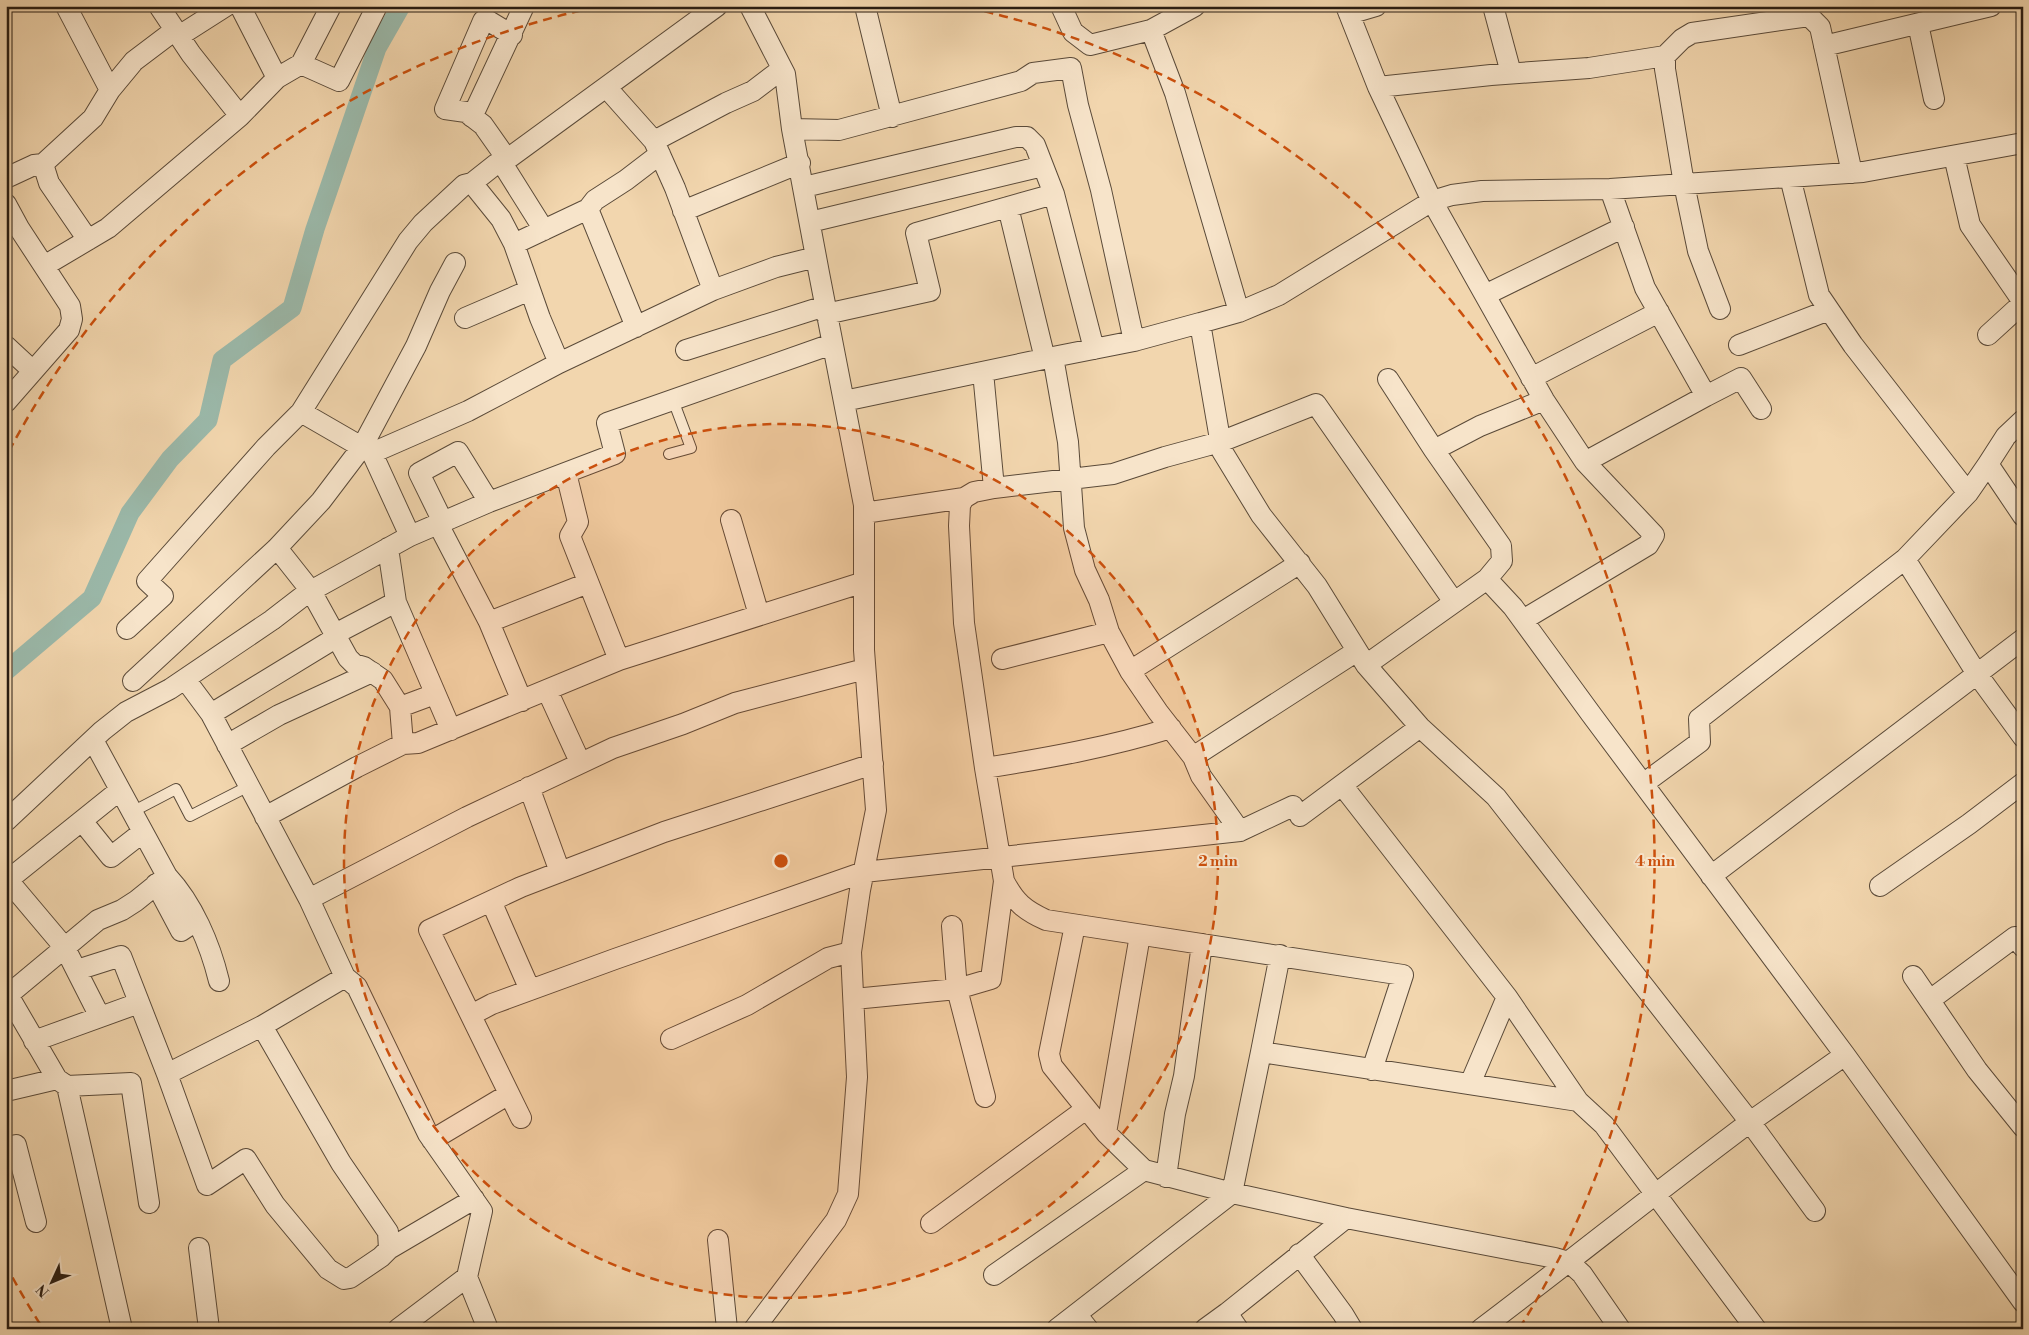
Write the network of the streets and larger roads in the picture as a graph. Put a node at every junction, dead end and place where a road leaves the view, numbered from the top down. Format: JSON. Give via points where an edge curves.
{"nodes":[{"id":1,"x":66,"y":6,"type":"edge"},
{"id":2,"x":159,"y":6,"type":"edge"},
{"id":3,"x":226,"y":6,"type":"edge"},
{"id":4,"x":240,"y":6,"type":"edge"},
{"id":5,"x":331,"y":6,"type":"edge"},
{"id":6,"x":377,"y":6,"type":"edge"},
{"id":7,"x":524,"y":6,"type":"edge"},
{"id":8,"x":717,"y":6,"type":"edge"},
{"id":9,"x":750,"y":6,"type":"edge"},
{"id":10,"x":865,"y":6,"type":"edge"},
{"id":11,"x":1061,"y":6,"type":"edge"},
{"id":12,"x":1195,"y":6,"type":"edge"},
{"id":13,"x":1376,"y":6,"type":"edge"},
{"id":14,"x":1493,"y":6,"type":"edge"},
{"id":15,"x":1990,"y":6,"type":"edge"},
{"id":16,"x":1348,"y":10,"type":"edge"},
{"id":17,"x":1918,"y":24,"type":"junction"},
{"id":18,"x":1151,"y":30,"type":"junction"},
{"id":19,"x":177,"y":33,"type":"junction"},
{"id":20,"x":512,"y":35,"type":"junction"},
{"id":21,"x":1824,"y":46,"type":"junction"},
{"id":22,"x":1665,"y":56,"type":"junction"},
{"id":23,"x":301,"y":64,"type":"junction"},
{"id":24,"x":782,"y":68,"type":"junction"},
{"id":25,"x":1511,"y":73,"type":"junction"},
{"id":26,"x":277,"y":78,"type":"junction"},
{"id":27,"x":606,"y":86,"type":"junction"},
{"id":28,"x":1378,"y":87,"type":"junction"},
{"id":29,"x":110,"y":90,"type":"junction"},
{"id":30,"x":1934,"y":99,"type":"dead end"},
{"id":31,"x":240,"y":116,"type":"junction"},
{"id":32,"x":472,"y":117,"type":"junction"},
{"id":33,"x":892,"y":117,"type":"junction"},
{"id":34,"x":792,"y":129,"type":"junction"},
{"id":35,"x":2023,"y":144,"type":"edge"},
{"id":36,"x":657,"y":148,"type":"junction"},
{"id":37,"x":1954,"y":156,"type":"junction"},
{"id":38,"x":502,"y":162,"type":"junction"},
{"id":39,"x":800,"y":163,"type":"junction"},
{"id":40,"x":43,"y":164,"type":"junction"},
{"id":41,"x":1043,"y":166,"type":"junction"},
{"id":42,"x":1852,"y":173,"type":"junction"},
{"id":43,"x":1790,"y":177,"type":"junction"},
{"id":44,"x":6,"y":178,"type":"edge"},
{"id":45,"x":472,"y":183,"type":"junction"},
{"id":46,"x":1684,"y":184,"type":"junction"},
{"id":47,"x":804,"y":187,"type":"junction"},
{"id":48,"x":1610,"y":189,"type":"junction"},
{"id":49,"x":1054,"y":194,"type":"junction"},
{"id":50,"x":1432,"y":202,"type":"junction"},
{"id":51,"x":6,"y":204,"type":"edge"},
{"id":52,"x":1008,"y":206,"type":"junction"},
{"id":53,"x":588,"y":209,"type":"junction"},
{"id":54,"x":683,"y":210,"type":"junction"},
{"id":55,"x":810,"y":222,"type":"junction"},
{"id":56,"x":1624,"y":227,"type":"junction"},
{"id":57,"x":544,"y":230,"type":"junction"},
{"id":58,"x":88,"y":240,"type":"junction"},
{"id":59,"x":514,"y":244,"type":"junction"},
{"id":60,"x":816,"y":256,"type":"junction"},
{"id":61,"x":455,"y":263,"type":"dead end"},
{"id":62,"x":44,"y":266,"type":"junction"},
{"id":63,"x":530,"y":290,"type":"junction"},
{"id":64,"x":713,"y":290,"type":"junction"},
{"id":65,"x":1485,"y":296,"type":"junction"},
{"id":66,"x":2023,"y":302,"type":"edge"},
{"id":67,"x":1720,"y":308,"type":"dead end"},
{"id":68,"x":826,"y":310,"type":"junction"},
{"id":69,"x":1829,"y":310,"type":"junction"},
{"id":70,"x":1240,"y":312,"type":"junction"},
{"id":71,"x":1659,"y":312,"type":"junction"},
{"id":72,"x":465,"y":318,"type":"dead end"},
{"id":73,"x":1200,"y":323,"type":"junction"},
{"id":74,"x":636,"y":326,"type":"junction"},
{"id":75,"x":1988,"y":335,"type":"dead end"},
{"id":76,"x":1134,"y":341,"type":"junction"},
{"id":77,"x":832,"y":344,"type":"junction"},
{"id":78,"x":1739,"y":345,"type":"dead end"},
{"id":79,"x":6,"y":346,"type":"edge"},
{"id":80,"x":1094,"y":349,"type":"junction"},
{"id":81,"x":686,"y":350,"type":"dead end"},
{"id":82,"x":1049,"y":358,"type":"junction"},
{"id":83,"x":560,"y":363,"type":"junction"},
{"id":84,"x":33,"y":371,"type":"junction"},
{"id":85,"x":983,"y":372,"type":"junction"},
{"id":86,"x":1531,"y":378,"type":"junction"},
{"id":87,"x":1388,"y":379,"type":"dead end"},
{"id":88,"x":1706,"y":396,"type":"junction"},
{"id":89,"x":1544,"y":400,"type":"junction"},
{"id":90,"x":844,"y":401,"type":"junction"},
{"id":91,"x":6,"y":402,"type":"edge"},
{"id":92,"x":1761,"y":409,"type":"dead end"},
{"id":93,"x":301,"y":412,"type":"junction"},
{"id":94,"x":2023,"y":420,"type":"edge"},
{"id":95,"x":1220,"y":442,"type":"junction"},
{"id":96,"x":367,"y":450,"type":"junction"},
{"id":97,"x":1434,"y":450,"type":"junction"},
{"id":98,"x":1585,"y":462,"type":"junction"},
{"id":99,"x":1988,"y":464,"type":"junction"},
{"id":100,"x":566,"y":473,"type":"junction"},
{"id":101,"x":1071,"y":479,"type":"junction"},
{"id":102,"x":994,"y":488,"type":"junction"},
{"id":103,"x":1968,"y":493,"type":"junction"},
{"id":104,"x":964,"y":498,"type":"junction"},
{"id":105,"x":489,"y":502,"type":"junction"},
{"id":106,"x":864,"y":513,"type":"junction"},
{"id":107,"x":2023,"y":516,"type":"edge"},
{"id":108,"x":730,"y":520,"type":"dead end"},
{"id":109,"x":441,"y":523,"type":"junction"},
{"id":110,"x":410,"y":536,"type":"junction"},
{"id":111,"x":277,"y":548,"type":"junction"},
{"id":112,"x":388,"y":548,"type":"junction"},
{"id":113,"x":1905,"y":559,"type":"junction"},
{"id":114,"x":1300,"y":564,"type":"junction"},
{"id":115,"x":1487,"y":579,"type":"junction"},
{"id":116,"x":864,"y":582,"type":"junction"},
{"id":117,"x":588,"y":583,"type":"junction"},
{"id":118,"x":311,"y":591,"type":"junction"},
{"id":119,"x":396,"y":602,"type":"junction"},
{"id":120,"x":1454,"y":602,"type":"junction"},
{"id":121,"x":759,"y":615,"type":"junction"},
{"id":122,"x":1523,"y":620,"type":"junction"},
{"id":123,"x":489,"y":622,"type":"junction"},
{"id":124,"x":127,"y":629,"type":"dead end"},
{"id":125,"x":1109,"y":632,"type":"junction"},
{"id":126,"x":336,"y":635,"type":"junction"},
{"id":127,"x":2023,"y":639,"type":"edge"},
{"id":128,"x":1362,"y":658,"type":"junction"},
{"id":129,"x":1002,"y":659,"type":"dead end"},
{"id":130,"x":619,"y":660,"type":"junction"},
{"id":131,"x":865,"y":669,"type":"junction"},
{"id":132,"x":1130,"y":671,"type":"junction"},
{"id":133,"x":372,"y":672,"type":"junction"},
{"id":134,"x":1977,"y":674,"type":"junction"},
{"id":135,"x":185,"y":679,"type":"junction"},
{"id":136,"x":133,"y":681,"type":"dead end"},
{"id":137,"x":547,"y":690,"type":"junction"},
{"id":138,"x":435,"y":694,"type":"junction"},
{"id":139,"x":522,"y":700,"type":"junction"},
{"id":140,"x":400,"y":707,"type":"junction"},
{"id":141,"x":211,"y":714,"type":"junction"},
{"id":142,"x":1420,"y":727,"type":"junction"},
{"id":143,"x":1171,"y":728,"type":"junction"},
{"id":144,"x":450,"y":730,"type":"junction"},
{"id":145,"x":2023,"y":737,"type":"edge"},
{"id":146,"x":92,"y":740,"type":"junction"},
{"id":147,"x":403,"y":744,"type":"junction"},
{"id":148,"x":227,"y":745,"type":"junction"},
{"id":149,"x":1193,"y":757,"type":"junction"},
{"id":150,"x":580,"y":762,"type":"junction"},
{"id":151,"x":873,"y":764,"type":"junction"},
{"id":152,"x":985,"y":768,"type":"junction"},
{"id":153,"x":2023,"y":783,"type":"edge"},
{"id":154,"x":1643,"y":784,"type":"junction"},
{"id":155,"x":1342,"y":785,"type":"junction"},
{"id":156,"x":529,"y":787,"type":"junction"},
{"id":157,"x":120,"y":790,"type":"junction"},
{"id":158,"x":266,"y":817,"type":"junction"},
{"id":159,"x":6,"y":821,"type":"edge"},
{"id":160,"x":82,"y":821,"type":"junction"},
{"id":161,"x":1240,"y":831,"type":"junction"},
{"id":162,"x":143,"y":832,"type":"junction"},
{"id":163,"x":1000,"y":857,"type":"junction"},
{"id":164,"x":560,"y":872,"type":"junction"},
{"id":165,"x":864,"y":872,"type":"junction"},
{"id":166,"x":1711,"y":876,"type":"junction"},
{"id":167,"x":7,"y":879,"type":"edge"},
{"id":168,"x":162,"y":880,"type":"junction"},
{"id":169,"x":1004,"y":880,"type":"junction"},
{"id":170,"x":1880,"y":886,"type":"dead end"},
{"id":171,"x":309,"y":899,"type":"junction"},
{"id":172,"x":491,"y":901,"type":"junction"},
{"id":173,"x":1075,"y":925,"type":"junction"},
{"id":174,"x":952,"y":926,"type":"dead end"},
{"id":175,"x":1140,"y":935,"type":"junction"},
{"id":176,"x":1202,"y":944,"type":"junction"},
{"id":177,"x":2023,"y":947,"type":"edge"},
{"id":178,"x":65,"y":948,"type":"junction"},
{"id":179,"x":851,"y":952,"type":"junction"},
{"id":180,"x":1280,"y":955,"type":"junction"},
{"id":181,"x":77,"y":970,"type":"junction"},
{"id":182,"x":1913,"y":976,"type":"dead end"},
{"id":183,"x":345,"y":977,"type":"junction"},
{"id":184,"x":219,"y":981,"type":"dead end"},
{"id":185,"x":530,"y":990,"type":"junction"},
{"id":186,"x":957,"y":990,"type":"junction"},
{"id":187,"x":7,"y":995,"type":"edge"},
{"id":188,"x":1507,"y":997,"type":"junction"},
{"id":189,"x":854,"y":999,"type":"junction"},
{"id":190,"x":1930,"y":1000,"type":"junction"},
{"id":191,"x":139,"y":1003,"type":"junction"},
{"id":192,"x":471,"y":1014,"type":"junction"},
{"id":193,"x":100,"y":1017,"type":"junction"},
{"id":194,"x":262,"y":1026,"type":"junction"},
{"id":195,"x":671,"y":1039,"type":"dead end"},
{"id":196,"x":34,"y":1041,"type":"junction"},
{"id":197,"x":1261,"y":1052,"type":"junction"},
{"id":198,"x":1845,"y":1055,"type":"junction"},
{"id":199,"x":1372,"y":1070,"type":"junction"},
{"id":200,"x":167,"y":1074,"type":"junction"},
{"id":201,"x":62,"y":1082,"type":"junction"},
{"id":202,"x":1470,"y":1084,"type":"junction"},
{"id":203,"x":6,"y":1091,"type":"edge"},
{"id":204,"x":509,"y":1094,"type":"junction"},
{"id":205,"x":985,"y":1097,"type":"dead end"},
{"id":206,"x":1578,"y":1101,"type":"junction"},
{"id":207,"x":1086,"y":1109,"type":"junction"},
{"id":208,"x":521,"y":1118,"type":"dead end"},
{"id":209,"x":1750,"y":1122,"type":"junction"},
{"id":210,"x":2023,"y":1127,"type":"edge"},
{"id":211,"x":1106,"y":1133,"type":"junction"},
{"id":212,"x":432,"y":1140,"type":"junction"},
{"id":213,"x":6,"y":1148,"type":"edge"},
{"id":214,"x":1144,"y":1170,"type":"junction"},
{"id":215,"x":1166,"y":1177,"type":"junction"},
{"id":216,"x":1232,"y":1192,"type":"junction"},
{"id":217,"x":1656,"y":1192,"type":"junction"},
{"id":218,"x":474,"y":1199,"type":"junction"},
{"id":219,"x":149,"y":1203,"type":"dead end"},
{"id":220,"x":1815,"y":1211,"type":"dead end"},
{"id":221,"x":1346,"y":1218,"type":"junction"},
{"id":222,"x":36,"y":1222,"type":"dead end"},
{"id":223,"x":931,"y":1224,"type":"dead end"},
{"id":224,"x":718,"y":1240,"type":"dead end"},
{"id":225,"x":199,"y":1248,"type":"dead end"},
{"id":226,"x":389,"y":1249,"type":"junction"},
{"id":227,"x":1299,"y":1254,"type":"junction"},
{"id":228,"x":1569,"y":1262,"type":"junction"},
{"id":229,"x":994,"y":1275,"type":"dead end"},
{"id":230,"x":467,"y":1277,"type":"junction"},
{"id":231,"x":2023,"y":1302,"type":"edge"},
{"id":232,"x":1233,"y":1321,"type":"edge"},
{"id":233,"x":1083,"y":1322,"type":"edge"},
{"id":234,"x":763,"y":1325,"type":"edge"},
{"id":235,"x":122,"y":1329,"type":"edge"},
{"id":236,"x":209,"y":1329,"type":"edge"},
{"id":237,"x":398,"y":1329,"type":"edge"},
{"id":238,"x":488,"y":1329,"type":"edge"},
{"id":239,"x":727,"y":1329,"type":"edge"},
{"id":240,"x":1057,"y":1329,"type":"edge"},
{"id":241,"x":1205,"y":1329,"type":"edge"},
{"id":242,"x":1352,"y":1329,"type":"edge"},
{"id":243,"x":1481,"y":1329,"type":"edge"},
{"id":244,"x":1620,"y":1329,"type":"edge"},
{"id":245,"x":1756,"y":1329,"type":"edge"}],
"edges":[{"from":1,"to":29,"type":"street"},
{"from":2,"to":19,"type":"street"},
{"from":3,"to":19,"type":"street"},
{"from":4,"to":26,"type":"street"},
{"from":5,"to":23,"type":"street"},
{"from":6,"to":23,"type":"street","via":[[339,81]]},
{"from":7,"to":20,"type":"street"},
{"from":8,"to":27,"type":"street"},
{"from":9,"to":24,"type":"street"},
{"from":10,"to":33,"type":"street"},
{"from":11,"to":18,"type":"street","via":[[1073,32],[1090,45]]},
{"from":12,"to":18,"type":"street"},
{"from":13,"to":16,"type":"street"},
{"from":14,"to":25,"type":"street"},
{"from":15,"to":17,"type":"street"},
{"from":16,"to":28,"type":"street"},
{"from":17,"to":21,"type":"street"},
{"from":17,"to":30,"type":"street"},
{"from":18,"to":70,"type":"street","via":[[1175,93]]},
{"from":19,"to":29,"type":"street","via":[[134,61]]},
{"from":19,"to":31,"type":"street"},
{"from":20,"to":32,"type":"street"},
{"from":20,"to":32,"type":"street","via":[[487,20],[483,21],[445,109],[466,112]]},
{"from":21,"to":22,"type":"street","via":[[1820,27],[1809,16],[1692,32]]},
{"from":21,"to":42,"type":"street"},
{"from":22,"to":25,"type":"street","via":[[1589,68]]},
{"from":22,"to":46,"type":"street"},
{"from":23,"to":26,"type":"street"},
{"from":24,"to":34,"type":"street"},
{"from":24,"to":36,"type":"street","via":[[753,92],[726,103]]},
{"from":25,"to":28,"type":"street"},
{"from":26,"to":31,"type":"street"},
{"from":27,"to":36,"type":"street"},
{"from":27,"to":38,"type":"street"},
{"from":28,"to":50,"type":"street"},
{"from":29,"to":40,"type":"street","via":[[93,118]]},
{"from":31,"to":58,"type":"street","via":[[108,228]]},
{"from":32,"to":38,"type":"street","via":[[496,141],[502,152]]},
{"from":33,"to":34,"type":"street","via":[[839,130]]},
{"from":33,"to":76,"type":"street","via":[[1021,81],[1033,73],[1071,68]]},
{"from":34,"to":39,"type":"street"},
{"from":35,"to":37,"type":"street"},
{"from":36,"to":53,"type":"street","via":[[626,180],[595,200]]},
{"from":36,"to":54,"type":"street"},
{"from":37,"to":42,"type":"street"},
{"from":37,"to":66,"type":"street","via":[[1970,225]]},
{"from":38,"to":45,"type":"street"},
{"from":38,"to":57,"type":"street"},
{"from":39,"to":47,"type":"street"},
{"from":39,"to":54,"type":"street"},
{"from":40,"to":44,"type":"street"},
{"from":40,"to":58,"type":"street","via":[[50,182]]},
{"from":41,"to":47,"type":"street","via":[[1035,144],[1027,137],[1016,137]]},
{"from":41,"to":49,"type":"street"},
{"from":41,"to":55,"type":"street"},
{"from":42,"to":43,"type":"street"},
{"from":43,"to":46,"type":"street"},
{"from":43,"to":69,"type":"street","via":[[1819,295]]},
{"from":45,"to":59,"type":"street","via":[[501,219]]},
{"from":45,"to":93,"type":"street","via":[[464,186],[423,223],[408,241]]},
{"from":46,"to":48,"type":"street"},
{"from":46,"to":67,"type":"street","via":[[1698,251]]},
{"from":47,"to":55,"type":"street"},
{"from":48,"to":50,"type":"street","via":[[1482,191],[1452,195]]},
{"from":48,"to":56,"type":"street"},
{"from":49,"to":52,"type":"street"},
{"from":49,"to":80,"type":"street"},
{"from":50,"to":65,"type":"street"},
{"from":50,"to":70,"type":"street","via":[[1279,295]]},
{"from":51,"to":62,"type":"street"},
{"from":52,"to":68,"type":"street","via":[[916,233],[930,291]]},
{"from":52,"to":82,"type":"street"},
{"from":53,"to":57,"type":"street"},
{"from":53,"to":74,"type":"street"},
{"from":54,"to":64,"type":"street"},
{"from":55,"to":60,"type":"street"},
{"from":56,"to":65,"type":"street"},
{"from":56,"to":71,"type":"street","via":[[1645,288]]},
{"from":57,"to":59,"type":"street"},
{"from":58,"to":62,"type":"street"},
{"from":59,"to":63,"type":"street"},
{"from":60,"to":64,"type":"street"},
{"from":60,"to":68,"type":"street"},
{"from":61,"to":96,"type":"street"},
{"from":62,"to":84,"type":"street","via":[[70,306],[72,319],[68,330]]},
{"from":63,"to":72,"type":"street"},
{"from":63,"to":83,"type":"street"},
{"from":64,"to":74,"type":"street"},
{"from":65,"to":86,"type":"street"},
{"from":66,"to":75,"type":"street"},
{"from":68,"to":77,"type":"street"},
{"from":68,"to":81,"type":"street"},
{"from":69,"to":78,"type":"street"},
{"from":69,"to":103,"type":"street"},
{"from":70,"to":73,"type":"street"},
{"from":71,"to":86,"type":"street"},
{"from":71,"to":88,"type":"street"},
{"from":73,"to":76,"type":"street"},
{"from":73,"to":95,"type":"street"},
{"from":74,"to":83,"type":"street"},
{"from":76,"to":80,"type":"street"},
{"from":77,"to":90,"type":"street"},
{"from":77,"to":100,"type":"street","via":[[607,424],[615,454]]},
{"from":79,"to":84,"type":"street"},
{"from":80,"to":82,"type":"street"},
{"from":82,"to":85,"type":"street"},
{"from":82,"to":101,"type":"street","via":[[1068,442]]},
{"from":83,"to":96,"type":"street","via":[[468,411]]},
{"from":84,"to":91,"type":"street"},
{"from":85,"to":90,"type":"street"},
{"from":85,"to":102,"type":"street"},
{"from":86,"to":89,"type":"street"},
{"from":87,"to":97,"type":"street"},
{"from":88,"to":92,"type":"street","via":[[1741,378]]},
{"from":88,"to":98,"type":"street"},
{"from":89,"to":97,"type":"street","via":[[1480,426]]},
{"from":89,"to":98,"type":"street"},
{"from":90,"to":106,"type":"street"},
{"from":93,"to":96,"type":"street"},
{"from":93,"to":124,"type":"street","via":[[147,581],[163,596]]},
{"from":94,"to":99,"type":"street","via":[[2006,436]]},
{"from":95,"to":101,"type":"street","via":[[1113,474]]},
{"from":95,"to":114,"type":"street","via":[[1222,451],[1261,515]]},
{"from":95,"to":120,"type":"street","via":[[1316,404]]},
{"from":96,"to":110,"type":"street"},
{"from":96,"to":111,"type":"street"},
{"from":97,"to":115,"type":"street","via":[[1501,546],[1502,561]]},
{"from":98,"to":122,"type":"street","via":[[1654,535],[1648,545]]},
{"from":99,"to":103,"type":"street"},
{"from":99,"to":107,"type":"street"},
{"from":100,"to":105,"type":"street"},
{"from":100,"to":117,"type":"street","via":[[578,522],[570,536]]},
{"from":101,"to":102,"type":"street"},
{"from":101,"to":125,"type":"street","via":[[1074,528],[1085,570]]},
{"from":102,"to":104,"type":"street","via":[[974,492]]},
{"from":103,"to":113,"type":"street"},
{"from":104,"to":106,"type":"street"},
{"from":104,"to":152,"type":"street","via":[[960,505],[959,526],[964,623]]},
{"from":105,"to":109,"type":"street"},
{"from":105,"to":109,"type":"street","via":[[458,452],[419,473]]},
{"from":106,"to":116,"type":"street"},
{"from":108,"to":121,"type":"street"},
{"from":109,"to":110,"type":"street"},
{"from":109,"to":123,"type":"street"},
{"from":110,"to":112,"type":"street"},
{"from":111,"to":118,"type":"street"},
{"from":111,"to":136,"type":"street"},
{"from":112,"to":118,"type":"street"},
{"from":112,"to":119,"type":"street"},
{"from":113,"to":134,"type":"street"},
{"from":113,"to":154,"type":"street","via":[[1699,719],[1700,742]]},
{"from":114,"to":128,"type":"street"},
{"from":114,"to":132,"type":"street"},
{"from":115,"to":120,"type":"street"},
{"from":115,"to":122,"type":"street"},
{"from":116,"to":121,"type":"street"},
{"from":116,"to":131,"type":"street"},
{"from":117,"to":123,"type":"street"},
{"from":117,"to":130,"type":"street"},
{"from":118,"to":126,"type":"street"},
{"from":118,"to":135,"type":"street"},
{"from":119,"to":126,"type":"street"},
{"from":119,"to":138,"type":"street"},
{"from":120,"to":128,"type":"street"},
{"from":121,"to":130,"type":"street"},
{"from":122,"to":154,"type":"street"},
{"from":123,"to":139,"type":"street"},
{"from":125,"to":129,"type":"street"},
{"from":125,"to":132,"type":"street"},
{"from":126,"to":133,"type":"street","via":[[348,658]]},
{"from":126,"to":141,"type":"street"},
{"from":127,"to":134,"type":"street"},
{"from":128,"to":142,"type":"street"},
{"from":128,"to":149,"type":"street"},
{"from":130,"to":137,"type":"street"},
{"from":131,"to":150,"type":"street","via":[[735,703]]},
{"from":131,"to":151,"type":"street"},
{"from":132,"to":143,"type":"street"},
{"from":133,"to":140,"type":"street","via":[[383,680]]},
{"from":133,"to":148,"type":"street","via":[[279,715]]},
{"from":134,"to":145,"type":"street"},
{"from":134,"to":166,"type":"street"},
{"from":135,"to":141,"type":"street"},
{"from":135,"to":146,"type":"street","via":[[126,712]]},
{"from":137,"to":139,"type":"street"},
{"from":137,"to":150,"type":"street"},
{"from":138,"to":140,"type":"street"},
{"from":138,"to":144,"type":"street"},
{"from":139,"to":144,"type":"street"},
{"from":140,"to":147,"type":"street"},
{"from":141,"to":148,"type":"street"},
{"from":142,"to":155,"type":"street"},
{"from":142,"to":209,"type":"street","via":[[1496,797]]},
{"from":143,"to":149,"type":"street"},
{"from":143,"to":152,"type":"street","via":[[1059,757]]},
{"from":144,"to":147,"type":"street","via":[[418,743]]},
{"from":146,"to":157,"type":"street"},
{"from":146,"to":159,"type":"street"},
{"from":147,"to":158,"type":"street"},
{"from":148,"to":158,"type":"street"},
{"from":149,"to":161,"type":"street","via":[[1201,776]]},
{"from":150,"to":156,"type":"street"},
{"from":151,"to":164,"type":"street","via":[[664,832]]},
{"from":151,"to":165,"type":"street","via":[[876,810]]},
{"from":152,"to":163,"type":"street"},
{"from":153,"to":170,"type":"street"},
{"from":154,"to":166,"type":"street"},
{"from":155,"to":161,"type":"street","via":[[1297,811]]},
{"from":155,"to":188,"type":"street"},
{"from":156,"to":164,"type":"street"},
{"from":156,"to":171,"type":"street"},
{"from":157,"to":160,"type":"street"},
{"from":157,"to":162,"type":"street"},
{"from":158,"to":171,"type":"street"},
{"from":160,"to":162,"type":"street","via":[[111,856]]},
{"from":160,"to":167,"type":"street"},
{"from":161,"to":163,"type":"street"},
{"from":162,"to":168,"type":"street"},
{"from":163,"to":165,"type":"street"},
{"from":163,"to":169,"type":"street"},
{"from":164,"to":172,"type":"street"},
{"from":165,"to":179,"type":"street"},
{"from":165,"to":185,"type":"street"},
{"from":166,"to":198,"type":"street"},
{"from":167,"to":178,"type":"street"},
{"from":168,"to":178,"type":"street","via":[[122,910],[98,920]]},
{"from":168,"to":184,"type":"street","via":[[181,931],[196,921],[212,952]]},
{"from":169,"to":173,"type":"street","via":[[1027,911],[1046,920]]},
{"from":169,"to":186,"type":"street","via":[[991,979]]},
{"from":171,"to":183,"type":"street"},
{"from":172,"to":185,"type":"street"},
{"from":172,"to":192,"type":"street","via":[[429,930]]},
{"from":173,"to":175,"type":"street"},
{"from":173,"to":207,"type":"street","via":[[1049,1054],[1052,1066]]},
{"from":174,"to":186,"type":"street"},
{"from":175,"to":176,"type":"street"},
{"from":175,"to":211,"type":"street"},
{"from":176,"to":180,"type":"street"},
{"from":176,"to":215,"type":"street"},
{"from":177,"to":190,"type":"street","via":[[2015,937]]},
{"from":178,"to":181,"type":"street"},
{"from":178,"to":187,"type":"street"},
{"from":179,"to":189,"type":"street"},
{"from":179,"to":195,"type":"street","via":[[828,958],[748,1005]]},
{"from":180,"to":197,"type":"street"},
{"from":180,"to":199,"type":"street","via":[[1403,974]]},
{"from":181,"to":191,"type":"street","via":[[120,956]]},
{"from":181,"to":193,"type":"street"},
{"from":182,"to":190,"type":"street"},
{"from":183,"to":194,"type":"street"},
{"from":183,"to":212,"type":"street","via":[[357,987]]},
{"from":185,"to":192,"type":"street"},
{"from":186,"to":189,"type":"street"},
{"from":186,"to":205,"type":"street"},
{"from":187,"to":196,"type":"street"},
{"from":188,"to":202,"type":"street"},
{"from":188,"to":206,"type":"street"},
{"from":189,"to":234,"type":"street","via":[[857,1077],[848,1194],[836,1220]]},
{"from":190,"to":210,"type":"street","via":[[1977,1070]]},
{"from":191,"to":193,"type":"street"},
{"from":191,"to":200,"type":"street"},
{"from":192,"to":204,"type":"street"},
{"from":193,"to":196,"type":"street"},
{"from":194,"to":200,"type":"street"},
{"from":194,"to":226,"type":"street","via":[[341,1163],[388,1232]]},
{"from":196,"to":201,"type":"street"},
{"from":197,"to":199,"type":"street"},
{"from":197,"to":216,"type":"street"},
{"from":198,"to":209,"type":"street"},
{"from":198,"to":231,"type":"street"},
{"from":199,"to":202,"type":"street"},
{"from":200,"to":226,"type":"street","via":[[207,1185],[246,1159],[275,1205],[328,1269],[344,1279],[382,1257]]},
{"from":201,"to":203,"type":"street"},
{"from":201,"to":219,"type":"street","via":[[131,1084]]},
{"from":201,"to":235,"type":"street"},
{"from":202,"to":206,"type":"street"},
{"from":204,"to":208,"type":"street"},
{"from":204,"to":212,"type":"street"},
{"from":206,"to":217,"type":"street","via":[[1604,1125]]},
{"from":207,"to":211,"type":"street"},
{"from":207,"to":223,"type":"street"},
{"from":209,"to":217,"type":"street"},
{"from":209,"to":220,"type":"street"},
{"from":211,"to":214,"type":"street"},
{"from":212,"to":218,"type":"street"},
{"from":213,"to":222,"type":"street","via":[[16,1146]]},
{"from":214,"to":215,"type":"street"},
{"from":214,"to":229,"type":"street"},
{"from":215,"to":216,"type":"street"},
{"from":216,"to":221,"type":"street"},
{"from":216,"to":233,"type":"street"},
{"from":217,"to":228,"type":"street"},
{"from":217,"to":245,"type":"street"},
{"from":218,"to":226,"type":"street"},
{"from":218,"to":230,"type":"street","via":[[482,1211]]},
{"from":221,"to":227,"type":"street"},
{"from":221,"to":228,"type":"street"},
{"from":224,"to":239,"type":"street"},
{"from":225,"to":236,"type":"street"},
{"from":227,"to":232,"type":"street"},
{"from":227,"to":242,"type":"street"},
{"from":228,"to":243,"type":"street"},
{"from":228,"to":244,"type":"street","via":[[1582,1274]]},
{"from":230,"to":237,"type":"street"},
{"from":230,"to":238,"type":"street"},
{"from":232,"to":241,"type":"street"},
{"from":233,"to":240,"type":"street"}]}
